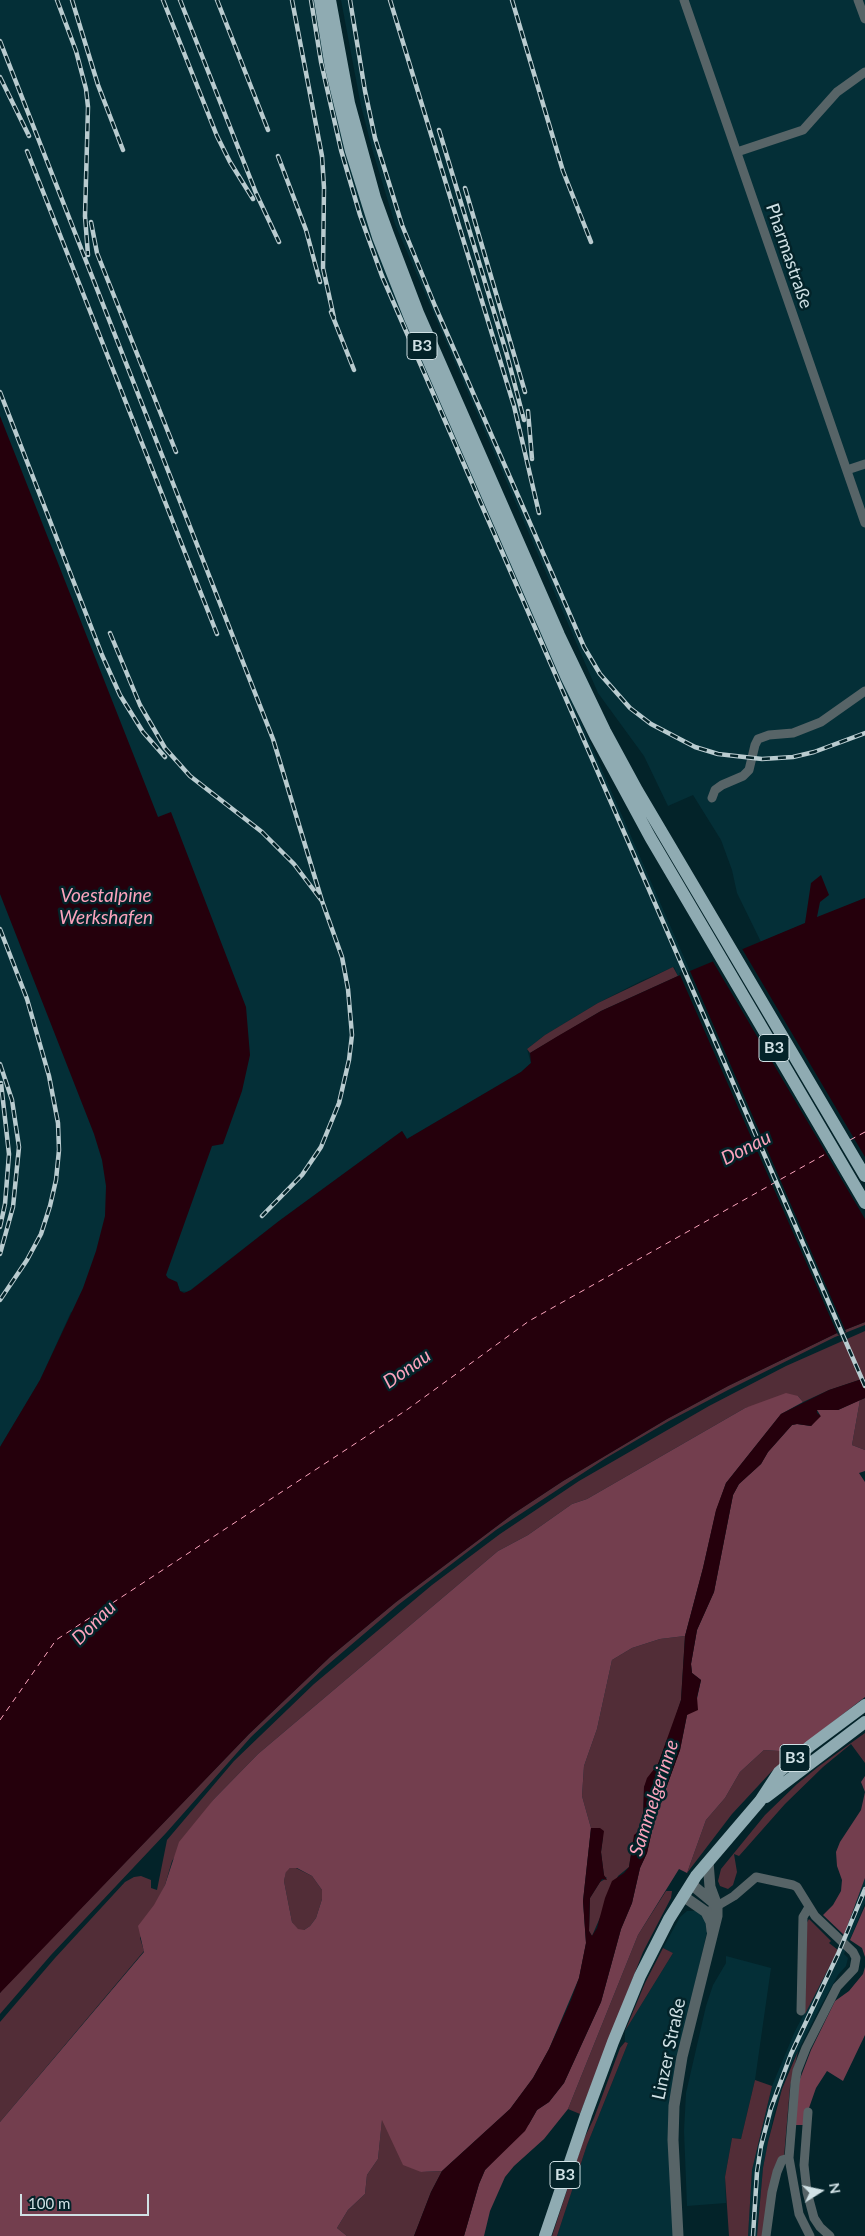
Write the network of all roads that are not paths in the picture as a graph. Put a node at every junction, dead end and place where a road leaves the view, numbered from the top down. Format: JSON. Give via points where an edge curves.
{"nodes":[{"id":1,"x":320,"y":0,"type":"edge"},
{"id":2,"x":330,"y":0,"type":"edge"},
{"id":3,"x":684,"y":0,"type":"edge"},
{"id":4,"x":858,"y":0,"type":"edge"},
{"id":5,"x":865,"y":19,"type":"edge"},
{"id":6,"x":865,"y":72,"type":"edge"},
{"id":7,"x":736,"y":152,"type":"junction"},
{"id":8,"x":865,"y":464,"type":"edge"},
{"id":9,"x":847,"y":470,"type":"junction"},
{"id":10,"x":865,"y":523,"type":"edge"},
{"id":11,"x":865,"y":691,"type":"edge"},
{"id":12,"x":712,"y":798,"type":"dead end"},
{"id":13,"x":688,"y":890,"type":"junction"},
{"id":14,"x":865,"y":1176,"type":"edge"},
{"id":15,"x":865,"y":1203,"type":"edge"},
{"id":16,"x":865,"y":1705,"type":"edge"},
{"id":17,"x":865,"y":1722,"type":"edge"},
{"id":18,"x":760,"y":1801,"type":"junction"},
{"id":19,"x":708,"y":1862,"type":"junction"},
{"id":20,"x":691,"y":1884,"type":"junction"},
{"id":21,"x":683,"y":1896,"type":"junction"},
{"id":22,"x":717,"y":1906,"type":"junction"},
{"id":23,"x":809,"y":1907,"type":"junction"},
{"id":24,"x":706,"y":1912,"type":"junction"},
{"id":25,"x":712,"y":1938,"type":"junction"},
{"id":26,"x":801,"y":2011,"type":"dead end"},
{"id":27,"x":808,"y":2112,"type":"dead end"},
{"id":28,"x":789,"y":2158,"type":"junction"},
{"id":29,"x":545,"y":2236,"type":"edge"},
{"id":30,"x":678,"y":2236,"type":"edge"},
{"id":31,"x":766,"y":2236,"type":"edge"},
{"id":32,"x":810,"y":2236,"type":"edge"},
{"id":33,"x":830,"y":2236,"type":"edge"}],
"edges":[{"from":1,"to":13,"type":"main road","number":"B3","via":[[331,68],[351,151],[398,288],[567,678],[596,737]]},
{"from":2,"to":13,"type":"main road","number":"B3","via":[[341,66],[361,149],[407,286],[580,681]]},
{"from":3,"to":7,"type":"street","name":"Pharmastraße"},
{"from":4,"to":5,"type":"street"},
{"from":6,"to":7,"type":"street","via":[[837,92],[803,130]]},
{"from":7,"to":9,"type":"street","name":"Pharmastraße"},
{"from":8,"to":9,"type":"street"},
{"from":9,"to":10,"type":"street","name":"Pharmastraße"},
{"from":11,"to":12,"type":"street","via":[[821,722],[793,733],[758,739],[749,770],[715,790]]},
{"from":13,"to":14,"type":"main road","number":"B3"},
{"from":13,"to":15,"type":"main road","number":"B3"},
{"from":16,"to":18,"type":"main road","number":"B3","via":[[786,1765]]},
{"from":17,"to":18,"type":"main road","number":"B3"},
{"from":18,"to":19,"type":"main road","number":"B3"},
{"from":19,"to":20,"type":"main road","number":"B3"},
{"from":19,"to":22,"type":"street","via":[[710,1887]]},
{"from":20,"to":21,"type":"main road","number":"B3"},
{"from":20,"to":22,"type":"street"},
{"from":21,"to":24,"type":"street"},
{"from":21,"to":29,"type":"main road","number":"B3","via":[[626,2009]]},
{"from":22,"to":23,"type":"street","via":[[759,1876],[797,1887]]},
{"from":22,"to":24,"type":"street"},
{"from":22,"to":25,"type":"street","name":"Linzer Straße"},
{"from":23,"to":26,"type":"street","via":[[804,1917]]},
{"from":23,"to":28,"type":"street","via":[[853,1952],[856,1964],[831,1997],[799,2066]]},
{"from":24,"to":25,"type":"street","via":[[711,1922]]},
{"from":25,"to":30,"type":"street","name":"Linzer Straße","via":[[674,2094]]},
{"from":27,"to":33,"type":"street","via":[[804,2164],[807,2192],[814,2218]]},
{"from":28,"to":31,"type":"street","via":[[782,2160],[777,2172]]},
{"from":28,"to":32,"type":"street","via":[[799,2214]]}]}
